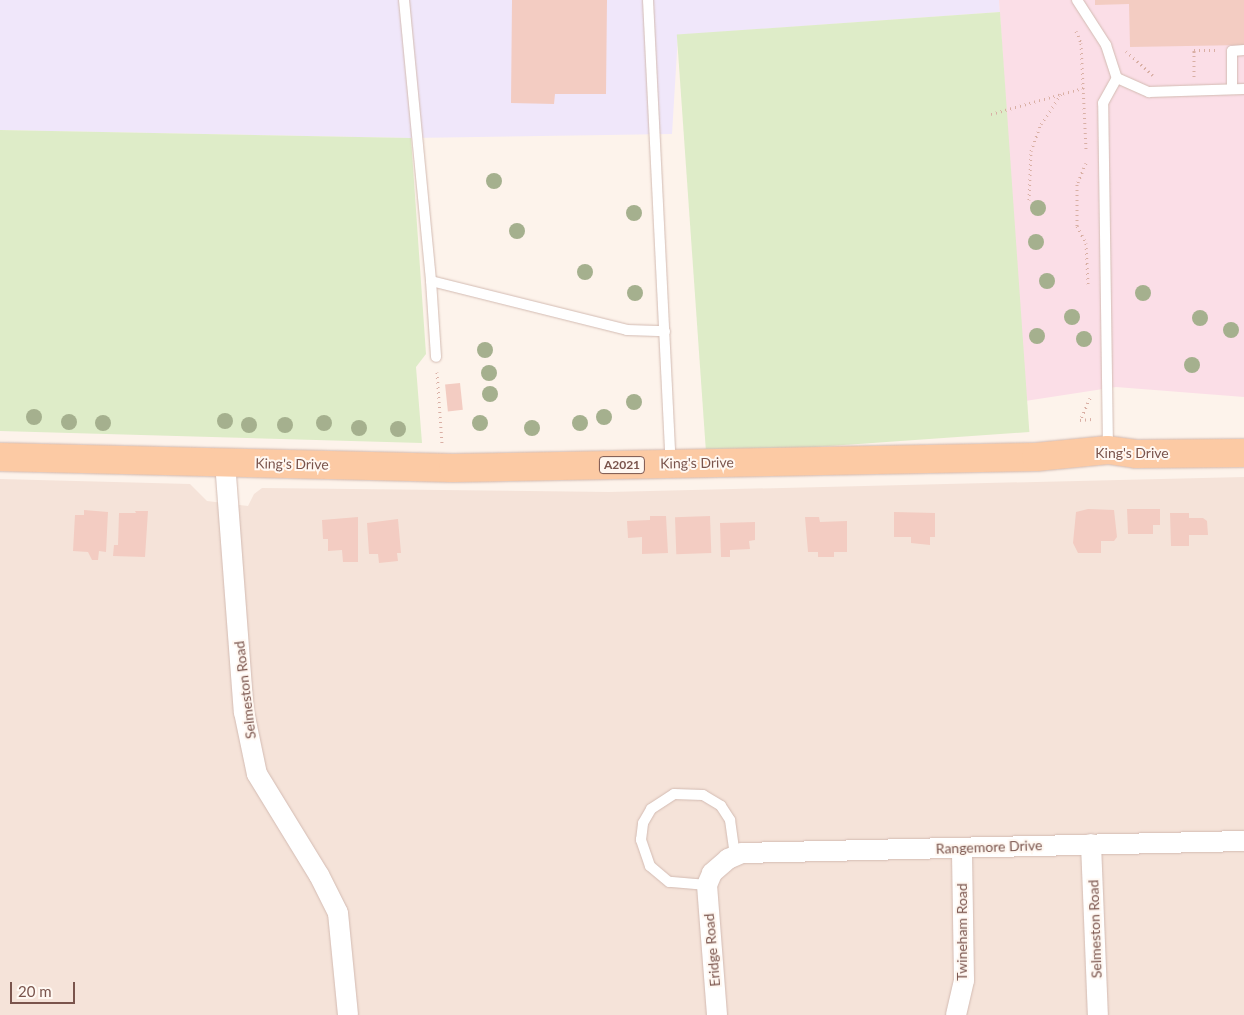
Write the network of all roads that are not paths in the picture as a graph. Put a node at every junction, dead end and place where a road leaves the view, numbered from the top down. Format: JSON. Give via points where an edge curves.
{"nodes":[{"id":1,"x":404,"y":0,"type":"edge"},
{"id":2,"x":648,"y":0,"type":"edge"},
{"id":3,"x":1077,"y":0,"type":"edge"},
{"id":4,"x":1244,"y":50,"type":"edge"},
{"id":5,"x":1117,"y":78,"type":"junction"},
{"id":6,"x":1232,"y":89,"type":"junction"},
{"id":7,"x":1244,"y":89,"type":"edge"},
{"id":8,"x":431,"y":281,"type":"junction"},
{"id":9,"x":665,"y":331,"type":"junction"},
{"id":10,"x":436,"y":357,"type":"road end"},
{"id":11,"x":1108,"y":450,"type":"junction"},
{"id":12,"x":1244,"y":453,"type":"edge"},
{"id":13,"x":0,"y":457,"type":"edge"},
{"id":14,"x":225,"y":462,"type":"junction"},
{"id":15,"x":671,"y":464,"type":"junction"},
{"id":16,"x":1244,"y":841,"type":"edge"},
{"id":17,"x":1091,"y":844,"type":"junction"},
{"id":18,"x":962,"y":848,"type":"junction"},
{"id":19,"x":734,"y":857,"type":"junction"},
{"id":20,"x":706,"y":885,"type":"junction"},
{"id":21,"x":348,"y":1015,"type":"edge"},
{"id":22,"x":717,"y":1015,"type":"edge"},
{"id":23,"x":956,"y":1015,"type":"edge"},
{"id":24,"x":1098,"y":1015,"type":"edge"}],
"edges":[{"from":1,"to":8,"type":"lane"},
{"from":2,"to":9,"type":"lane"},
{"from":3,"to":5,"type":"lane","via":[[1106,46]]},
{"from":4,"to":6,"type":"lane","via":[[1232,51]]},
{"from":5,"to":6,"type":"lane","via":[[1149,92]]},
{"from":5,"to":11,"type":"lane","via":[[1103,103]]},
{"from":6,"to":7,"type":"lane"},
{"from":8,"to":9,"type":"lane","via":[[627,330]]},
{"from":8,"to":10,"type":"lane"},
{"from":9,"to":15,"type":"lane"},
{"from":11,"to":12,"type":"main road","name":"King's Drive","number":"A2021","via":[[1136,454]]},
{"from":11,"to":15,"type":"main road","name":"King's Drive","number":"A2021","via":[[1036,458]]},
{"from":13,"to":14,"type":"main road","name":"King's Drive","number":"A2021"},
{"from":14,"to":15,"type":"main road","name":"King's Drive","number":"A2021","via":[[444,468]]},
{"from":14,"to":21,"type":"street","name":"Selmeston Road","via":[[244,712],[257,774],[319,875],[338,913]]},
{"from":16,"to":17,"type":"street","name":"Rangemore Drive"},
{"from":17,"to":18,"type":"street","name":"Rangemore Drive"},
{"from":17,"to":24,"type":"street","name":"Selmeston Road"},
{"from":18,"to":19,"type":"street","name":"Rangemore Drive","via":[[742,853]]},
{"from":18,"to":23,"type":"street","name":"Twineham Road","via":[[964,980]]},
{"from":19,"to":20,"type":"street","name":"Rangemore Drive","via":[[712,873]]},
{"from":19,"to":20,"type":"lane","via":[[730,820],[721,806],[703,795],[674,794],[651,809],[643,824],[641,840],[650,866],[669,882]]},
{"from":20,"to":22,"type":"street","name":"Eridge Road"}]}
